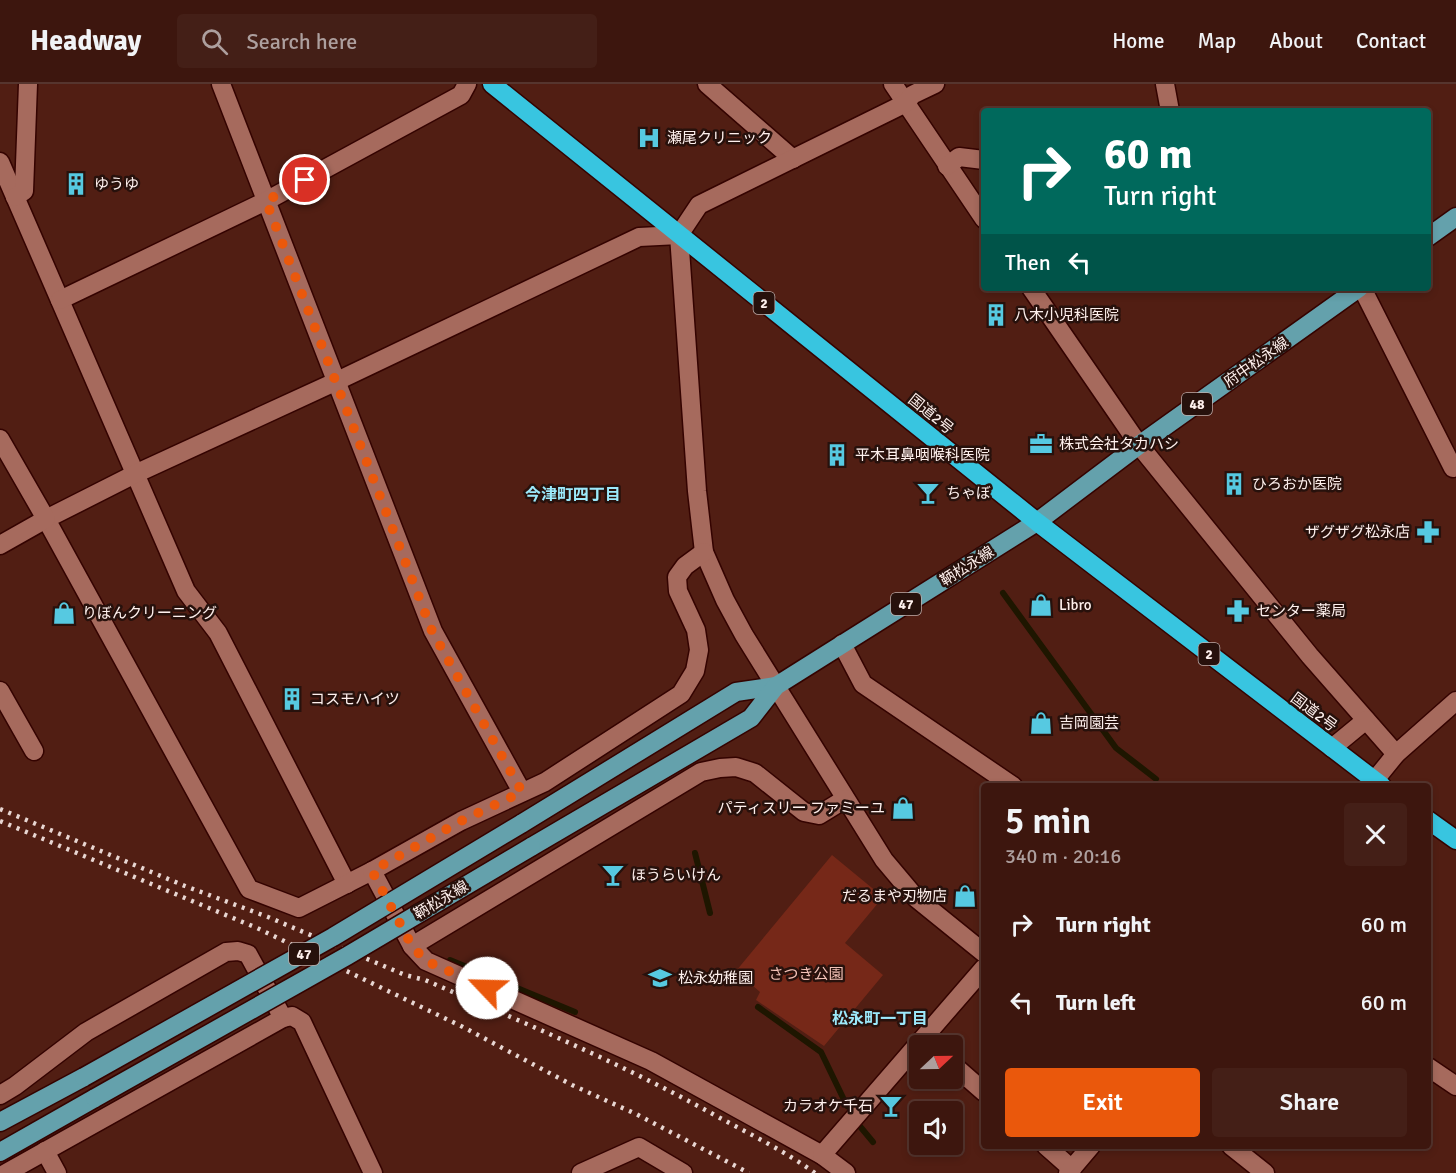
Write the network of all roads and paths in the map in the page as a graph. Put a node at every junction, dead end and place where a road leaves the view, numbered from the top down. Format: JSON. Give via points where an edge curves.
{"nodes":[{"id":1,"x":28,"y":84,"type":"edge"},
{"id":2,"x":221,"y":84,"type":"edge"},
{"id":3,"x":467,"y":84,"type":"edge"},
{"id":4,"x":492,"y":84,"type":"edge"},
{"id":5,"x":707,"y":84,"type":"edge"},
{"id":6,"x":893,"y":84,"type":"edge"},
{"id":7,"x":934,"y":84,"type":"edge"},
{"id":8,"x":1165,"y":84,"type":"edge"},
{"id":9,"x":906,"y":104,"type":"junction"},
{"id":10,"x":1169,"y":108,"type":"edge"},
{"id":11,"x":793,"y":159,"type":"junction"},
{"id":12,"x":981,"y":160,"type":"edge"},
{"id":13,"x":0,"y":162,"type":"edge"},
{"id":14,"x":947,"y":165,"type":"junction"},
{"id":15,"x":15,"y":197,"type":"junction"},
{"id":16,"x":266,"y":201,"type":"junction"},
{"id":17,"x":981,"y":215,"type":"edge"},
{"id":18,"x":1456,"y":217,"type":"edge"},
{"id":19,"x":679,"y":235,"type":"junction"},
{"id":20,"x":1431,"y":235,"type":"edge"},
{"id":21,"x":1033,"y":291,"type":"edge"},
{"id":22,"x":1357,"y":291,"type":"edge"},
{"id":23,"x":1363,"y":291,"type":"edge"},
{"id":24,"x":60,"y":300,"type":"junction"},
{"id":25,"x":335,"y":382,"type":"junction"},
{"id":26,"x":0,"y":439,"type":"edge"},
{"id":27,"x":1139,"y":445,"type":"junction"},
{"id":28,"x":1456,"y":466,"type":"edge"},
{"id":29,"x":135,"y":474,"type":"junction"},
{"id":30,"x":46,"y":519,"type":"junction"},
{"id":31,"x":1037,"y":522,"type":"junction"},
{"id":32,"x":0,"y":545,"type":"edge"},
{"id":33,"x":704,"y":552,"type":"junction"},
{"id":34,"x":842,"y":644,"type":"junction"},
{"id":35,"x":776,"y":686,"type":"junction"},
{"id":36,"x":0,"y":691,"type":"edge"},
{"id":37,"x":1456,"y":701,"type":"edge"},
{"id":38,"x":1366,"y":720,"type":"junction"},
{"id":39,"x":1332,"y":748,"type":"junction"},
{"id":40,"x":34,"y":751,"type":"dead end"},
{"id":41,"x":1396,"y":754,"type":"junction"},
{"id":42,"x":1009,"y":783,"type":"edge"},
{"id":43,"x":1374,"y":783,"type":"edge"},
{"id":44,"x":1376,"y":783,"type":"edge"},
{"id":45,"x":522,"y":792,"type":"junction"},
{"id":46,"x":845,"y":799,"type":"junction"},
{"id":47,"x":1431,"y":822,"type":"edge"},
{"id":48,"x":1456,"y":840,"type":"edge"},
{"id":49,"x":372,"y":871,"type":"junction"},
{"id":50,"x":347,"y":884,"type":"junction"},
{"id":51,"x":412,"y":946,"type":"junction"},
{"id":52,"x":981,"y":951,"type":"edge"},
{"id":53,"x":981,"y":972,"type":"edge"},
{"id":54,"x":283,"y":1018,"type":"junction"},
{"id":55,"x":933,"y":1035,"type":"edge"},
{"id":56,"x":909,"y":1062,"type":"edge"},
{"id":57,"x":1431,"y":1069,"type":"edge"},
{"id":58,"x":963,"y":1074,"type":"edge"},
{"id":59,"x":1456,"y":1086,"type":"edge"},
{"id":60,"x":981,"y":1089,"type":"edge"},
{"id":61,"x":0,"y":1095,"type":"edge"},
{"id":62,"x":0,"y":1122,"type":"edge"},
{"id":63,"x":1049,"y":1149,"type":"edge"},
{"id":64,"x":1088,"y":1149,"type":"edge"},
{"id":65,"x":1235,"y":1149,"type":"edge"},
{"id":66,"x":45,"y":1151,"type":"junction"},
{"id":67,"x":0,"y":1152,"type":"edge"},
{"id":68,"x":822,"y":1155,"type":"junction"},
{"id":69,"x":675,"y":1171,"type":"edge"},
{"id":70,"x":1070,"y":1171,"type":"edge"},
{"id":71,"x":6,"y":1173,"type":"edge"},
{"id":72,"x":57,"y":1173,"type":"edge"},
{"id":73,"x":373,"y":1173,"type":"edge"},
{"id":74,"x":581,"y":1173,"type":"edge"},
{"id":75,"x":846,"y":1173,"type":"edge"},
{"id":76,"x":1265,"y":1173,"type":"edge"}],
"edges":[{"from":1,"to":15,"type":"street","via":[[24,191]]},
{"from":2,"to":16,"type":"street"},
{"from":3,"to":16,"type":"street","via":[[461,96]]},
{"from":4,"to":19,"type":"highway","name":"国道2号","number":"2"},
{"from":5,"to":11,"type":"street"},
{"from":6,"to":9,"type":"street"},
{"from":7,"to":9,"type":"street","via":[[912,95]]},
{"from":8,"to":10,"type":"street"},
{"from":9,"to":11,"type":"street"},
{"from":9,"to":14,"type":"street"},
{"from":11,"to":19,"type":"street","via":[[699,205]]},
{"from":12,"to":14,"type":"street","via":[[959,157]]},
{"from":13,"to":15,"type":"street"},
{"from":14,"to":17,"type":"street"},
{"from":15,"to":24,"type":"street"},
{"from":16,"to":24,"type":"street"},
{"from":16,"to":25,"type":"street"},
{"from":18,"to":20,"type":"main road"},
{"from":19,"to":25,"type":"street","via":[[639,237]]},
{"from":19,"to":31,"type":"highway","name":"国道2号","number":"2"},
{"from":19,"to":33,"type":"street","via":[[696,491]]},
{"from":21,"to":27,"type":"street"},
{"from":22,"to":27,"type":"main road","name":"府中松永線","number":"48"},
{"from":23,"to":28,"type":"street","via":[[1452,468]]},
{"from":24,"to":29,"type":"street"},
{"from":25,"to":29,"type":"street"},
{"from":25,"to":45,"type":"street","via":[[432,631]]},
{"from":26,"to":30,"type":"street"},
{"from":27,"to":31,"type":"main road","name":"府中松永線","number":"48"},
{"from":27,"to":38,"type":"street"},
{"from":29,"to":30,"type":"street"},
{"from":29,"to":50,"type":"street","via":[[186,591],[218,633]]},
{"from":30,"to":32,"type":"street"},
{"from":30,"to":50,"type":"street","via":[[249,889],[299,908]]},
{"from":31,"to":34,"type":"main road","name":"鞆松永線","number":"47"},
{"from":31,"to":39,"type":"highway","name":"国道2号","number":"2"},
{"from":33,"to":35,"type":"street","via":[[725,600]]},
{"from":33,"to":45,"type":"street","via":[[677,577],[678,591],[696,630],[699,650],[695,671],[681,694],[545,782]]},
{"from":34,"to":35,"type":"main road","name":"鞆松永線","number":"47"},
{"from":34,"to":42,"type":"street","via":[[864,684]]},
{"from":35,"to":46,"type":"street"},
{"from":35,"to":62,"type":"main road","name":"鞆松永線","number":"47","bridge":true,"via":[[736,692],[333,938]]},
{"from":35,"to":67,"type":"main road","name":"鞆松永線","number":"47","bridge":true,"via":[[751,718],[347,956]]},
{"from":36,"to":40,"type":"street"},
{"from":37,"to":41,"type":"street"},
{"from":38,"to":39,"type":"street"},
{"from":38,"to":41,"type":"street"},
{"from":39,"to":43,"type":"highway","name":"国道2号","number":"2"},
{"from":41,"to":44,"type":"street"},
{"from":45,"to":49,"type":"street"},
{"from":46,"to":51,"type":"street","via":[[819,815],[804,812],[755,774],[736,767],[701,772]]},
{"from":46,"to":52,"type":"street","via":[[884,860],[916,898]]},
{"from":47,"to":48,"type":"highway"},
{"from":49,"to":50,"type":"street"},
{"from":49,"to":51,"type":"street"},
{"from":51,"to":68,"type":"street","via":[[426,961],[651,1061]]},
{"from":53,"to":55,"type":"street"},
{"from":54,"to":61,"type":"street","via":[[249,954],[226,952],[86,1032]]},
{"from":54,"to":66,"type":"street"},
{"from":54,"to":73,"type":"street","via":[[292,1016],[302,1022]]},
{"from":56,"to":68,"type":"street"},
{"from":57,"to":59,"type":"street"},
{"from":58,"to":60,"type":"street"},
{"from":63,"to":70,"type":"street"},
{"from":64,"to":70,"type":"street"},
{"from":65,"to":76,"type":"street"},
{"from":66,"to":71,"type":"street"},
{"from":66,"to":72,"type":"street"},
{"from":68,"to":75,"type":"street"},
{"from":69,"to":74,"type":"street","via":[[639,1147]]}]}
